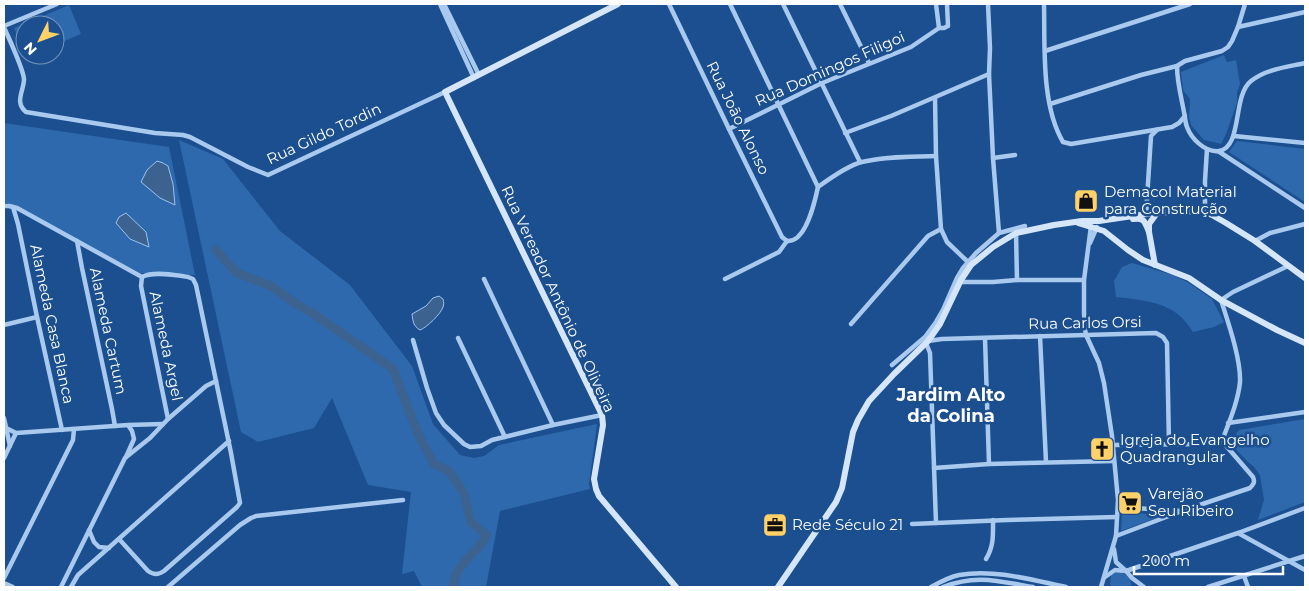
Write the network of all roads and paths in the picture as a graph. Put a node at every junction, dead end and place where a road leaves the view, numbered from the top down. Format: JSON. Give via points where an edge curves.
{"nodes":[{"id":1,"x":57,"y":4,"type":"edge"},
{"id":2,"x":440,"y":4,"type":"edge"},
{"id":3,"x":444,"y":4,"type":"edge"},
{"id":4,"x":618,"y":4,"type":"edge"},
{"id":5,"x":669,"y":4,"type":"edge"},
{"id":6,"x":730,"y":4,"type":"edge"},
{"id":7,"x":783,"y":4,"type":"edge"},
{"id":8,"x":840,"y":4,"type":"edge"},
{"id":9,"x":936,"y":4,"type":"edge"},
{"id":10,"x":947,"y":4,"type":"edge"},
{"id":11,"x":988,"y":4,"type":"edge"},
{"id":12,"x":1044,"y":4,"type":"edge"},
{"id":13,"x":1190,"y":4,"type":"edge"},
{"id":14,"x":1245,"y":4,"type":"edge"},
{"id":15,"x":1305,"y":12,"type":"edge"},
{"id":16,"x":4,"y":26,"type":"edge"},
{"id":17,"x":1238,"y":27,"type":"junction"},
{"id":18,"x":939,"y":28,"type":"junction"},
{"id":19,"x":1046,"y":51,"type":"junction"},
{"id":20,"x":869,"y":64,"type":"junction"},
{"id":21,"x":1305,"y":64,"type":"edge"},
{"id":22,"x":1177,"y":66,"type":"junction"},
{"id":23,"x":989,"y":74,"type":"junction"},
{"id":24,"x":476,"y":77,"type":"junction"},
{"id":25,"x":822,"y":83,"type":"junction"},
{"id":26,"x":446,"y":92,"type":"junction"},
{"id":27,"x":935,"y":98,"type":"junction"},
{"id":28,"x":1050,"y":104,"type":"junction"},
{"id":29,"x":778,"y":105,"type":"junction"},
{"id":30,"x":1185,"y":116,"type":"junction"},
{"id":31,"x":1162,"y":128,"type":"junction"},
{"id":32,"x":729,"y":129,"type":"junction"},
{"id":33,"x":845,"y":133,"type":"junction"},
{"id":34,"x":1234,"y":136,"type":"junction"},
{"id":35,"x":1305,"y":143,"type":"edge"},
{"id":36,"x":1207,"y":149,"type":"junction"},
{"id":37,"x":1218,"y":151,"type":"junction"},
{"id":38,"x":1015,"y":155,"type":"dead end"},
{"id":39,"x":936,"y":156,"type":"junction"},
{"id":40,"x":993,"y":158,"type":"junction"},
{"id":41,"x":860,"y":162,"type":"junction"},
{"id":42,"x":818,"y":187,"type":"junction"},
{"id":43,"x":4,"y":206,"type":"edge"},
{"id":44,"x":13,"y":206,"type":"junction"},
{"id":45,"x":1305,"y":208,"type":"edge"},
{"id":46,"x":1205,"y":212,"type":"junction"},
{"id":47,"x":1157,"y":213,"type":"junction"},
{"id":48,"x":1145,"y":217,"type":"junction"},
{"id":49,"x":1305,"y":224,"type":"edge"},
{"id":50,"x":1097,"y":225,"type":"junction"},
{"id":51,"x":1025,"y":226,"type":"dead end"},
{"id":52,"x":941,"y":229,"type":"junction"},
{"id":53,"x":1149,"y":232,"type":"junction"},
{"id":54,"x":999,"y":233,"type":"junction"},
{"id":55,"x":1016,"y":233,"type":"junction"},
{"id":56,"x":77,"y":241,"type":"junction"},
{"id":57,"x":787,"y":241,"type":"junction"},
{"id":58,"x":1255,"y":241,"type":"junction"},
{"id":59,"x":968,"y":262,"type":"junction"},
{"id":60,"x":1155,"y":265,"type":"junction"},
{"id":61,"x":1288,"y":266,"type":"junction"},
{"id":62,"x":142,"y":277,"type":"junction"},
{"id":63,"x":1305,"y":278,"type":"edge"},
{"id":64,"x":484,"y":280,"type":"dead end"},
{"id":65,"x":725,"y":280,"type":"dead end"},
{"id":66,"x":1017,"y":280,"type":"junction"},
{"id":67,"x":1084,"y":280,"type":"junction"},
{"id":68,"x":960,"y":282,"type":"junction"},
{"id":69,"x":1221,"y":300,"type":"junction"},
{"id":70,"x":37,"y":317,"type":"junction"},
{"id":71,"x":851,"y":324,"type":"dead end"},
{"id":72,"x":4,"y":325,"type":"edge"},
{"id":73,"x":1086,"y":335,"type":"junction"},
{"id":74,"x":1040,"y":336,"type":"junction"},
{"id":75,"x":458,"y":338,"type":"dead end"},
{"id":76,"x":985,"y":338,"type":"junction"},
{"id":77,"x":413,"y":340,"type":"dead end"},
{"id":78,"x":927,"y":342,"type":"junction"},
{"id":79,"x":1305,"y":343,"type":"edge"},
{"id":80,"x":892,"y":365,"type":"dead end"},
{"id":81,"x":216,"y":381,"type":"junction"},
{"id":82,"x":1305,"y":412,"type":"edge"},
{"id":83,"x":602,"y":415,"type":"junction"},
{"id":84,"x":4,"y":418,"type":"edge"},
{"id":85,"x":168,"y":419,"type":"junction"},
{"id":86,"x":1228,"y":423,"type":"junction"},
{"id":87,"x":164,"y":424,"type":"junction"},
{"id":88,"x":128,"y":425,"type":"junction"},
{"id":89,"x":553,"y":425,"type":"junction"},
{"id":90,"x":115,"y":426,"type":"junction"},
{"id":91,"x":6,"y":428,"type":"junction"},
{"id":92,"x":74,"y":429,"type":"junction"},
{"id":93,"x":62,"y":430,"type":"junction"},
{"id":94,"x":16,"y":433,"type":"junction"},
{"id":95,"x":505,"y":437,"type":"junction"},
{"id":96,"x":229,"y":440,"type":"junction"},
{"id":97,"x":1222,"y":441,"type":"junction"},
{"id":98,"x":1169,"y":444,"type":"junction"},
{"id":99,"x":1113,"y":445,"type":"junction"},
{"id":100,"x":10,"y":446,"type":"junction"},
{"id":101,"x":4,"y":458,"type":"edge"},
{"id":102,"x":125,"y":458,"type":"junction"},
{"id":103,"x":1114,"y":461,"type":"junction"},
{"id":104,"x":1046,"y":462,"type":"junction"},
{"id":105,"x":989,"y":464,"type":"junction"},
{"id":106,"x":934,"y":468,"type":"junction"},
{"id":107,"x":403,"y":500,"type":"dead end"},
{"id":108,"x":1119,"y":507,"type":"junction"},
{"id":109,"x":1305,"y":508,"type":"edge"},
{"id":110,"x":1182,"y":511,"type":"junction"},
{"id":111,"x":1117,"y":517,"type":"junction"},
{"id":112,"x":993,"y":520,"type":"junction"},
{"id":113,"x":936,"y":523,"type":"junction"},
{"id":114,"x":912,"y":524,"type":"dead end"},
{"id":115,"x":89,"y":530,"type":"junction"},
{"id":116,"x":1238,"y":533,"type":"junction"},
{"id":117,"x":1116,"y":536,"type":"junction"},
{"id":118,"x":119,"y":539,"type":"junction"},
{"id":119,"x":94,"y":542,"type":"junction"},
{"id":120,"x":99,"y":547,"type":"junction"},
{"id":121,"x":111,"y":547,"type":"junction"},
{"id":122,"x":1113,"y":548,"type":"junction"},
{"id":123,"x":80,"y":549,"type":"junction"},
{"id":124,"x":1305,"y":556,"type":"edge"},
{"id":125,"x":96,"y":559,"type":"junction"},
{"id":126,"x":986,"y":559,"type":"dead end"},
{"id":127,"x":1290,"y":562,"type":"junction"},
{"id":128,"x":1305,"y":570,"type":"edge"},
{"id":129,"x":1126,"y":571,"type":"junction"},
{"id":130,"x":1244,"y":576,"type":"junction"},
{"id":131,"x":1016,"y":577,"type":"junction"},
{"id":132,"x":4,"y":578,"type":"edge"},
{"id":133,"x":1104,"y":578,"type":"junction"},
{"id":134,"x":1132,"y":578,"type":"junction"},
{"id":135,"x":4,"y":583,"type":"edge"},
{"id":136,"x":1015,"y":586,"type":"edge"},
{"id":137,"x":13,"y":587,"type":"edge"},
{"id":138,"x":61,"y":587,"type":"edge"},
{"id":139,"x":71,"y":587,"type":"edge"},
{"id":140,"x":169,"y":587,"type":"edge"},
{"id":141,"x":676,"y":587,"type":"edge"},
{"id":142,"x":778,"y":587,"type":"edge"},
{"id":143,"x":931,"y":587,"type":"edge"},
{"id":144,"x":942,"y":587,"type":"edge"},
{"id":145,"x":1032,"y":587,"type":"edge"},
{"id":146,"x":1066,"y":587,"type":"edge"},
{"id":147,"x":1102,"y":587,"type":"edge"},
{"id":148,"x":1106,"y":587,"type":"edge"},
{"id":149,"x":1133,"y":587,"type":"edge"},
{"id":150,"x":1144,"y":587,"type":"edge"},
{"id":151,"x":1208,"y":587,"type":"edge"},
{"id":152,"x":1248,"y":587,"type":"edge"}],
"edges":[{"from":1,"to":16,"type":"street"},
{"from":2,"to":24,"type":"street"},
{"from":3,"to":24,"type":"street"},
{"from":4,"to":24,"type":"main road","name":"Rua Gildo Tordin"},
{"from":5,"to":32,"type":"street","name":"Rua João Alonso"},
{"from":6,"to":29,"type":"street"},
{"from":7,"to":25,"type":"street"},
{"from":8,"to":20,"type":"street"},
{"from":9,"to":18,"type":"street"},
{"from":10,"to":18,"type":"street","name":"Rua Domingos Filigoi","via":[[948,26]]},
{"from":11,"to":23,"type":"street"},
{"from":12,"to":19,"type":"street"},
{"from":13,"to":19,"type":"street"},
{"from":14,"to":17,"type":"street"},
{"from":15,"to":17,"type":"street"},
{"from":16,"to":26,"type":"street","name":"Rua Gildo Tordin","via":[[22,70],[24,79],[20,104],[26,112],[183,135],[268,175]]},
{"from":17,"to":22,"type":"street","via":[[1232,41],[1222,51]]},
{"from":18,"to":20,"type":"street","name":"Rua Domingos Filigoi","via":[[911,48]]},
{"from":19,"to":28,"type":"street"},
{"from":20,"to":25,"type":"street","name":"Rua Domingos Filigoi"},
{"from":21,"to":34,"type":"street","via":[[1270,71],[1250,81],[1241,96]]},
{"from":22,"to":28,"type":"street"},
{"from":22,"to":30,"type":"street"},
{"from":23,"to":27,"type":"street"},
{"from":23,"to":40,"type":"street"},
{"from":24,"to":26,"type":"main road","name":"Rua Gildo Tordin"},
{"from":25,"to":29,"type":"street","name":"Rua Domingos Filigoi"},
{"from":25,"to":33,"type":"street"},
{"from":26,"to":83,"type":"main road","name":"Rua Vereador Antônio de Oliveira"},
{"from":27,"to":33,"type":"street"},
{"from":27,"to":39,"type":"street"},
{"from":28,"to":31,"type":"street","via":[[1058,133],[1063,142],[1071,144]]},
{"from":29,"to":32,"type":"street","name":"Rua Domingos Filigoi"},
{"from":29,"to":42,"type":"street"},
{"from":30,"to":31,"type":"street","via":[[1172,127]]},
{"from":30,"to":36,"type":"street","via":[[1191,134]]},
{"from":31,"to":48,"type":"street","via":[[1151,136]]},
{"from":32,"to":57,"type":"street","name":"Rua João Alonso","via":[[782,237]]},
{"from":33,"to":41,"type":"street"},
{"from":34,"to":35,"type":"street"},
{"from":34,"to":37,"type":"street","via":[[1227,147]]},
{"from":36,"to":37,"type":"street"},
{"from":36,"to":46,"type":"street"},
{"from":37,"to":45,"type":"street"},
{"from":38,"to":40,"type":"street"},
{"from":39,"to":41,"type":"street"},
{"from":39,"to":52,"type":"street"},
{"from":40,"to":54,"type":"street"},
{"from":41,"to":42,"type":"street"},
{"from":42,"to":57,"type":"street","via":[[803,231],[795,239]]},
{"from":43,"to":44,"type":"street"},
{"from":44,"to":56,"type":"street"},
{"from":44,"to":70,"type":"street","name":"Alameda Casa Blanca"},
{"from":46,"to":47,"type":"main road"},
{"from":46,"to":58,"type":"main road"},
{"from":47,"to":48,"type":"main road"},
{"from":47,"to":53,"type":"main road","via":[[1149,224]]},
{"from":48,"to":50,"type":"main road"},
{"from":48,"to":50,"type":"main road"},
{"from":48,"to":53,"type":"main road"},
{"from":49,"to":58,"type":"street","via":[[1270,233]]},
{"from":50,"to":55,"type":"main road","via":[[1074,222]]},
{"from":50,"to":60,"type":"main road","via":[[1128,250]]},
{"from":50,"to":67,"type":"street","via":[[1088,249]]},
{"from":51,"to":54,"type":"street"},
{"from":52,"to":59,"type":"street","via":[[947,242]]},
{"from":52,"to":71,"type":"street","via":[[928,236]]},
{"from":53,"to":60,"type":"main road"},
{"from":54,"to":59,"type":"street"},
{"from":55,"to":66,"type":"street"},
{"from":55,"to":68,"type":"main road","via":[[978,258]]},
{"from":56,"to":62,"type":"street"},
{"from":56,"to":90,"type":"street","name":"Alameda Cartum"},
{"from":57,"to":65,"type":"street","via":[[779,252]]},
{"from":58,"to":61,"type":"main road"},
{"from":59,"to":80,"type":"street","via":[[936,322]]},
{"from":60,"to":69,"type":"main road","via":[[1189,278]]},
{"from":61,"to":63,"type":"main road"},
{"from":61,"to":69,"type":"street"},
{"from":62,"to":81,"type":"street","via":[[153,274],[193,279]]},
{"from":62,"to":85,"type":"street","name":"Alameda Argel","via":[[141,286]]},
{"from":64,"to":89,"type":"street"},
{"from":66,"to":67,"type":"street"},
{"from":66,"to":68,"type":"street"},
{"from":67,"to":73,"type":"street"},
{"from":68,"to":78,"type":"main road","via":[[940,324]]},
{"from":69,"to":79,"type":"main road"},
{"from":69,"to":86,"type":"street","via":[[1240,373],[1238,394]]},
{"from":70,"to":72,"type":"street"},
{"from":70,"to":93,"type":"street","name":"Alameda Casa Blanca"},
{"from":73,"to":74,"type":"street","name":"Rua Carlos Orsi"},
{"from":73,"to":98,"type":"street","name":"Rua Carlos Orsi","via":[[1156,333],[1163,337],[1167,350]]},
{"from":73,"to":99,"type":"street","via":[[1100,363]]},
{"from":74,"to":76,"type":"street","name":"Rua Carlos Orsi"},
{"from":74,"to":104,"type":"street"},
{"from":75,"to":95,"type":"street"},
{"from":76,"to":78,"type":"street","name":"Rua Carlos Orsi"},
{"from":76,"to":105,"type":"street"},
{"from":77,"to":95,"type":"street","via":[[426,388],[444,425],[470,447]]},
{"from":78,"to":106,"type":"street"},
{"from":78,"to":142,"type":"main road","via":[[869,401],[851,441],[836,502]]},
{"from":81,"to":85,"type":"street"},
{"from":81,"to":96,"type":"street"},
{"from":82,"to":86,"type":"street"},
{"from":83,"to":89,"type":"street"},
{"from":83,"to":141,"type":"main road","name":"Rua Vereador Antônio de Oliveira","via":[[594,479],[596,489]]},
{"from":84,"to":91,"type":"street"},
{"from":85,"to":87,"type":"street"},
{"from":86,"to":97,"type":"street"},
{"from":87,"to":88,"type":"street"},
{"from":87,"to":102,"type":"street"},
{"from":88,"to":90,"type":"street"},
{"from":88,"to":102,"type":"street","via":[[134,438]]},
{"from":89,"to":95,"type":"street"},
{"from":90,"to":92,"type":"street"},
{"from":91,"to":94,"type":"street"},
{"from":91,"to":100,"type":"street"},
{"from":92,"to":93,"type":"street"},
{"from":92,"to":132,"type":"street","via":[[73,440]]},
{"from":93,"to":94,"type":"street"},
{"from":94,"to":100,"type":"street"},
{"from":96,"to":118,"type":"street"},
{"from":96,"to":118,"type":"street","via":[[240,498],[238,508],[157,574],[148,571]]},
{"from":97,"to":98,"type":"street"},
{"from":97,"to":110,"type":"street","via":[[1253,477],[1254,484]]},
{"from":98,"to":99,"type":"street"},
{"from":99,"to":103,"type":"street"},
{"from":100,"to":101,"type":"street"},
{"from":102,"to":115,"type":"street"},
{"from":103,"to":104,"type":"street"},
{"from":103,"to":108,"type":"street"},
{"from":104,"to":105,"type":"street"},
{"from":105,"to":106,"type":"street"},
{"from":106,"to":113,"type":"street"},
{"from":107,"to":140,"type":"street","via":[[256,516],[240,525]]},
{"from":108,"to":110,"type":"street"},
{"from":108,"to":111,"type":"street"},
{"from":109,"to":116,"type":"street"},
{"from":110,"to":117,"type":"street"},
{"from":111,"to":112,"type":"street"},
{"from":111,"to":117,"type":"street"},
{"from":112,"to":113,"type":"street"},
{"from":112,"to":126,"type":"street","via":[[993,542]]},
{"from":113,"to":114,"type":"street"},
{"from":115,"to":119,"type":"street"},
{"from":115,"to":123,"type":"street"},
{"from":116,"to":127,"type":"street"},
{"from":116,"to":129,"type":"street"},
{"from":117,"to":122,"type":"street"},
{"from":118,"to":121,"type":"street"},
{"from":119,"to":120,"type":"street"},
{"from":119,"to":123,"type":"street"},
{"from":120,"to":121,"type":"street"},
{"from":120,"to":125,"type":"street"},
{"from":121,"to":125,"type":"street"},
{"from":122,"to":129,"type":"street","via":[[1116,562]]},
{"from":122,"to":133,"type":"street"},
{"from":123,"to":138,"type":"street"},
{"from":124,"to":127,"type":"street"},
{"from":125,"to":139,"type":"street","via":[[78,575]]},
{"from":127,"to":128,"type":"street"},
{"from":127,"to":130,"type":"street"},
{"from":129,"to":133,"type":"street","via":[[1115,570]]},
{"from":129,"to":134,"type":"street"},
{"from":130,"to":151,"type":"street"},
{"from":130,"to":152,"type":"street"},
{"from":131,"to":136,"type":"street"},
{"from":131,"to":143,"type":"street","via":[[981,573],[949,578]]},
{"from":131,"to":146,"type":"street"},
{"from":133,"to":147,"type":"street"},
{"from":133,"to":148,"type":"street"},
{"from":134,"to":149,"type":"street"},
{"from":134,"to":150,"type":"street"},
{"from":135,"to":137,"type":"street"},
{"from":136,"to":144,"type":"street","via":[[996,580],[970,579]]},
{"from":136,"to":145,"type":"street"}]}
